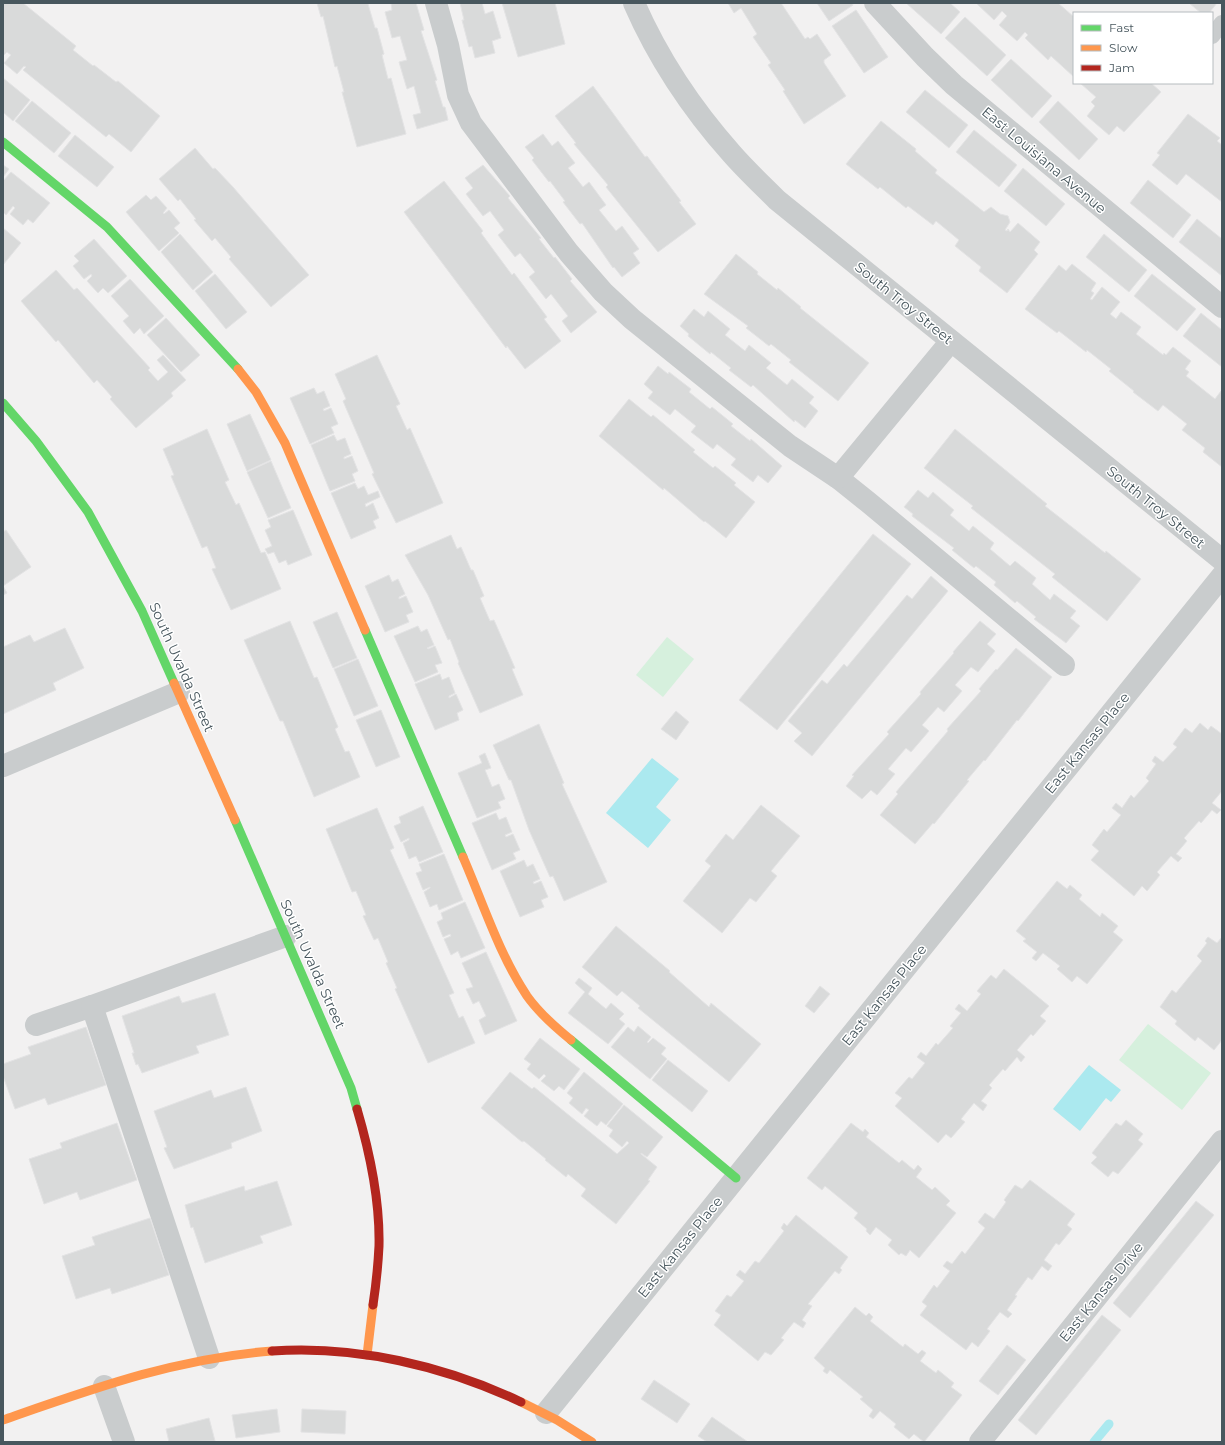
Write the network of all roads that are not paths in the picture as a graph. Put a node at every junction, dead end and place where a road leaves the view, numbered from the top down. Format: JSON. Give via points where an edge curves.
{"nodes":[{"id":1,"x":436,"y":3,"type":"edge"},
{"id":2,"x":634,"y":3,"type":"edge"},
{"id":3,"x":875,"y":3,"type":"edge"},
{"id":4,"x":1222,"y":23,"type":"edge"},
{"id":5,"x":1213,"y":35,"type":"edge"},
{"id":6,"x":3,"y":142,"type":"edge"},
{"id":7,"x":1222,"y":308,"type":"edge"},
{"id":8,"x":951,"y":341,"type":"junction"},
{"id":9,"x":3,"y":403,"type":"edge"},
{"id":10,"x":838,"y":478,"type":"junction"},
{"id":11,"x":1222,"y":560,"type":"edge"},
{"id":12,"x":1222,"y":576,"type":"edge"},
{"id":13,"x":1064,"y":665,"type":"dead end"},
{"id":14,"x":179,"y":692,"type":"junction"},
{"id":15,"x":3,"y":766,"type":"edge"},
{"id":16,"x":286,"y":936,"type":"junction"},
{"id":17,"x":92,"y":1006,"type":"junction"},
{"id":18,"x":36,"y":1025,"type":"dead end"},
{"id":19,"x":1222,"y":1141,"type":"edge"},
{"id":20,"x":736,"y":1178,"type":"junction"},
{"id":21,"x":367,"y":1355,"type":"junction"},
{"id":22,"x":209,"y":1358,"type":"junction"},
{"id":23,"x":104,"y":1386,"type":"junction"},
{"id":24,"x":546,"y":1414,"type":"junction"},
{"id":25,"x":3,"y":1420,"type":"edge"},
{"id":26,"x":124,"y":1442,"type":"edge"},
{"id":27,"x":592,"y":1442,"type":"edge"},
{"id":28,"x":980,"y":1442,"type":"edge"}],
"edges":[{"from":1,"to":10,"type":"street","via":[[458,95],[471,123],[570,253],[603,292],[632,319],[790,446]]},
{"from":2,"to":8,"type":"street","name":"South Troy Street","via":[[658,53],[708,126],[732,155],[777,200]]},
{"from":3,"to":7,"type":"street","name":"East Louisiana Avenue","via":[[924,57],[954,85]]},
{"from":4,"to":5,"type":"lane"},
{"from":6,"to":20,"type":"street","via":[[107,227],[232,361],[267,410],[285,443],[507,960],[528,997],[572,1042]]},
{"from":8,"to":10,"type":"street"},
{"from":8,"to":11,"type":"street","name":"South Troy Street"},
{"from":9,"to":14,"type":"street","name":"South Uvalda Street","via":[[36,441],[88,512],[142,611]]},
{"from":10,"to":13,"type":"street"},
{"from":12,"to":20,"type":"street","name":"East Kansas Place"},
{"from":14,"to":15,"type":"street"},
{"from":14,"to":16,"type":"street","name":"South Uvalda Street"},
{"from":16,"to":17,"type":"street"},
{"from":16,"to":21,"type":"street","name":"South Uvalda Street","via":[[340,1060],[369,1151],[379,1246]]},
{"from":17,"to":18,"type":"street"},
{"from":17,"to":22,"type":"street"},
{"from":19,"to":28,"type":"street","name":"East Kansas Drive"},
{"from":20,"to":24,"type":"street","name":"East Kansas Place"},
{"from":21,"to":22,"type":"street","via":[[273,1351]]},
{"from":21,"to":24,"type":"street","via":[[462,1378]]},
{"from":22,"to":23,"type":"street","via":[[163,1368]]},
{"from":23,"to":25,"type":"street"},
{"from":23,"to":26,"type":"street"},
{"from":24,"to":27,"type":"street"}]}
